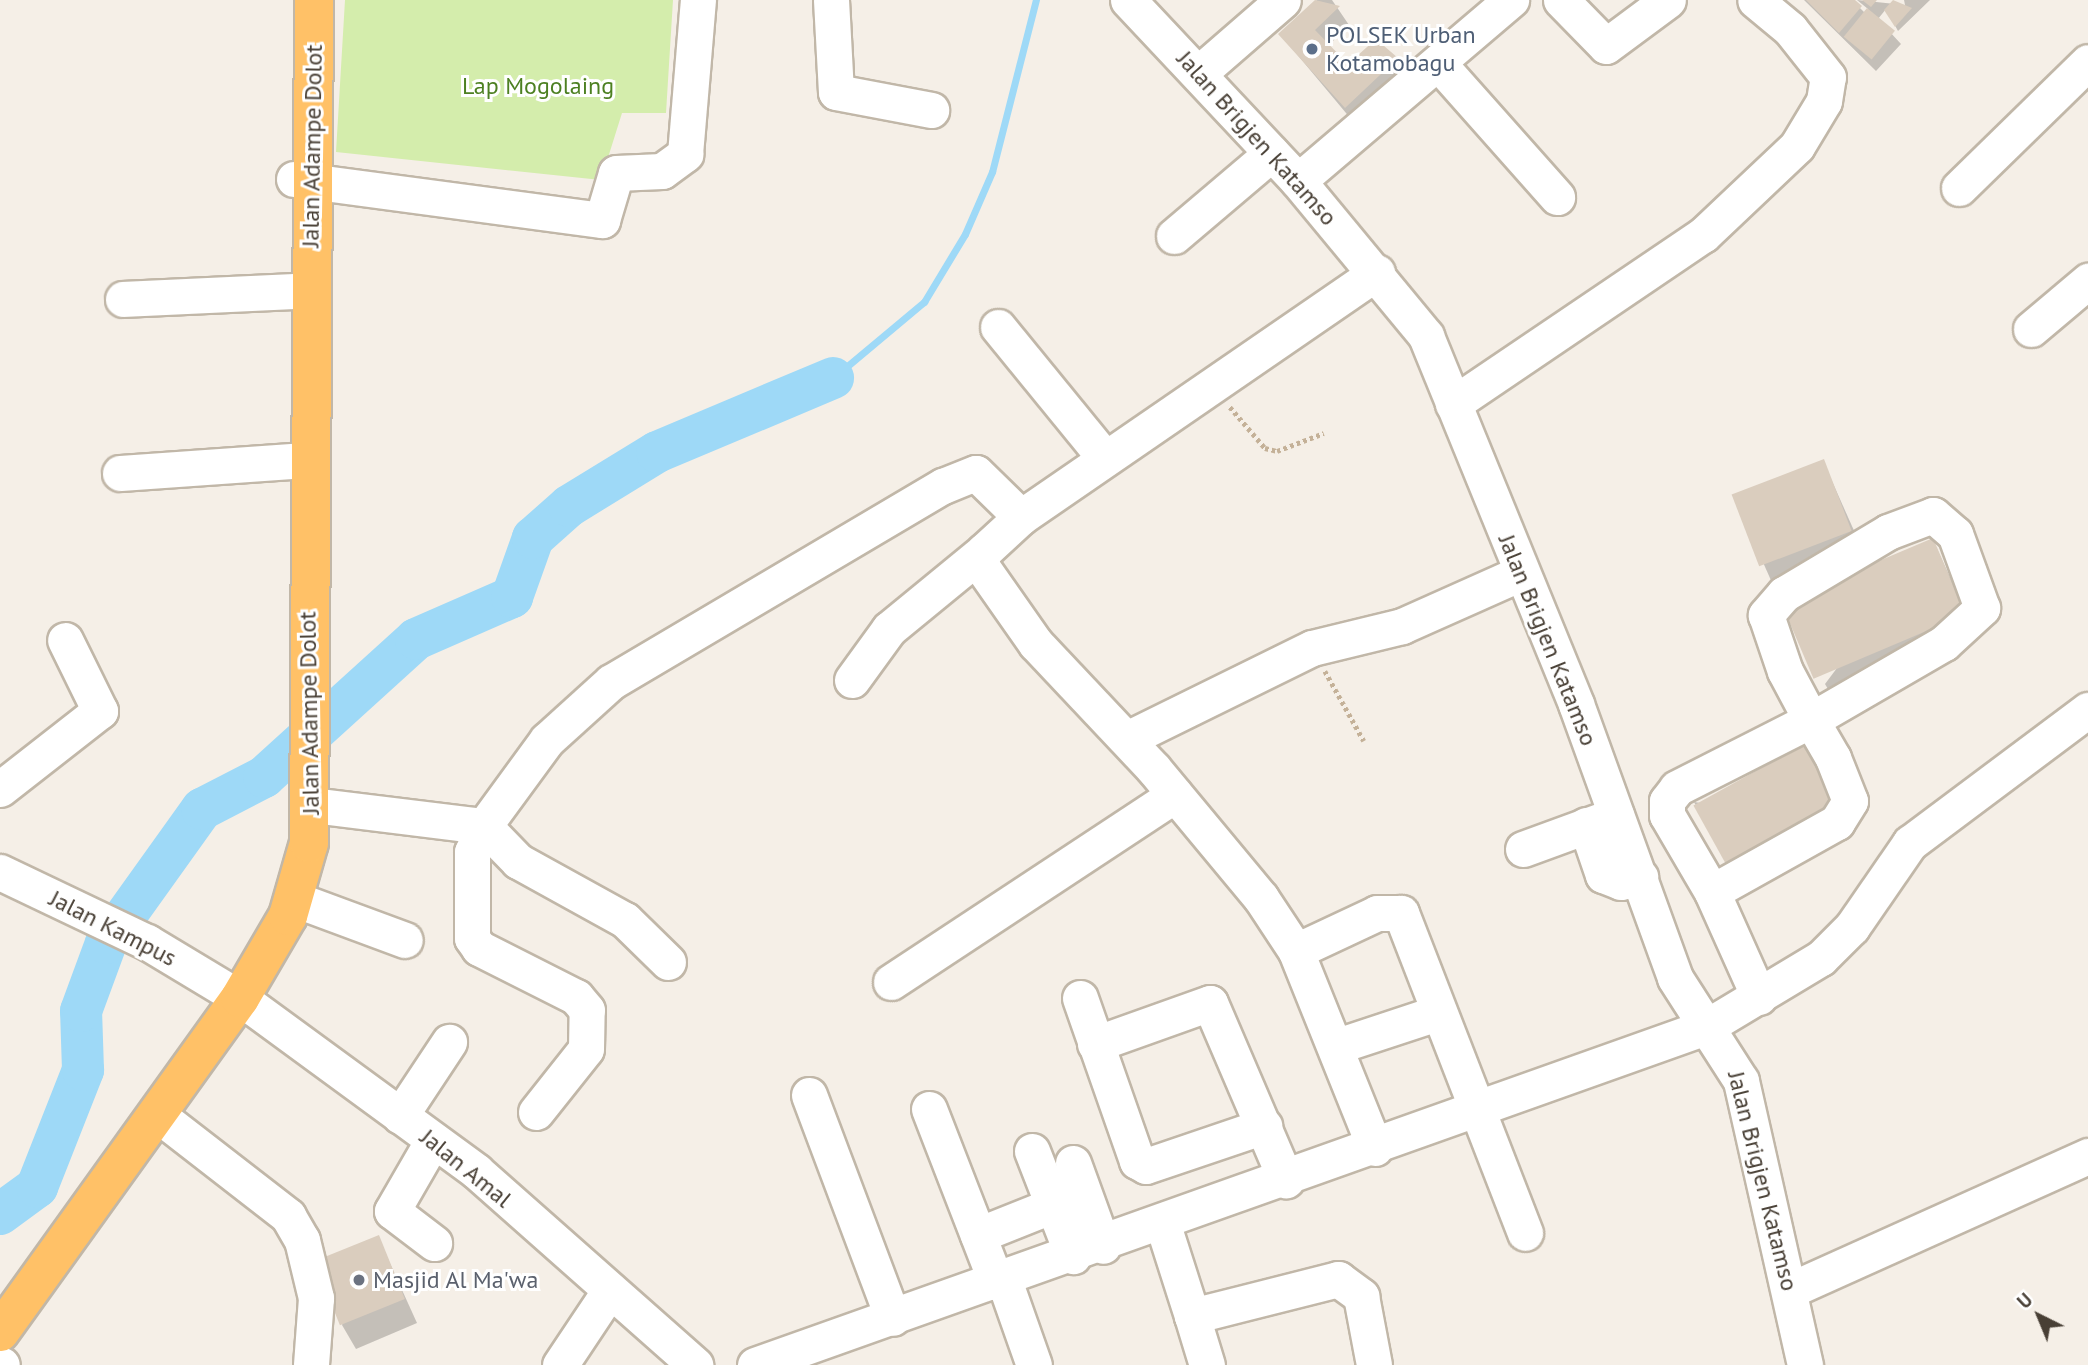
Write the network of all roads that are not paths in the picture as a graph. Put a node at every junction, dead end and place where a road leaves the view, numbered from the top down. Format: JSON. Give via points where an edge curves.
{"nodes":[{"id":1,"x":297,"y":0,"type":"edge"},
{"id":2,"x":314,"y":0,"type":"edge"},
{"id":3,"x":698,"y":0,"type":"edge"},
{"id":4,"x":831,"y":0,"type":"edge"},
{"id":5,"x":1128,"y":0,"type":"edge"},
{"id":6,"x":1283,"y":0,"type":"edge"},
{"id":7,"x":1511,"y":0,"type":"edge"},
{"id":8,"x":1560,"y":0,"type":"edge"},
{"id":9,"x":1668,"y":0,"type":"edge"},
{"id":10,"x":1755,"y":0,"type":"edge"},
{"id":11,"x":1439,"y":64,"type":"junction"},
{"id":12,"x":1199,"y":73,"type":"junction"},
{"id":13,"x":2083,"y":76,"type":"edge"},
{"id":14,"x":931,"y":110,"type":"dead end"},
{"id":15,"x":1272,"y":153,"type":"junction"},
{"id":16,"x":303,"y":181,"type":"junction"},
{"id":17,"x":1298,"y":181,"type":"junction"},
{"id":18,"x":1959,"y":188,"type":"dead end"},
{"id":19,"x":1557,"y":197,"type":"dead end"},
{"id":20,"x":1174,"y":236,"type":"dead end"},
{"id":21,"x":1377,"y":272,"type":"junction"},
{"id":22,"x":2088,"y":281,"type":"edge"},
{"id":23,"x":293,"y":291,"type":"junction"},
{"id":24,"x":123,"y":299,"type":"dead end"},
{"id":25,"x":998,"y":327,"type":"dead end"},
{"id":26,"x":2031,"y":330,"type":"dead end"},
{"id":27,"x":1452,"y":404,"type":"junction"},
{"id":28,"x":1105,"y":458,"type":"junction"},
{"id":29,"x":292,"y":461,"type":"junction"},
{"id":30,"x":120,"y":473,"type":"dead end"},
{"id":31,"x":1021,"y":517,"type":"junction"},
{"id":32,"x":984,"y":551,"type":"junction"},
{"id":33,"x":1519,"y":574,"type":"junction"},
{"id":34,"x":65,"y":640,"type":"dead end"},
{"id":35,"x":852,"y":680,"type":"dead end"},
{"id":36,"x":298,"y":700,"type":"junction"},
{"id":37,"x":2088,"y":710,"type":"edge"},
{"id":38,"x":1811,"y":720,"type":"junction"},
{"id":39,"x":1127,"y":739,"type":"junction"},
{"id":40,"x":304,"y":783,"type":"junction"},
{"id":41,"x":0,"y":789,"type":"edge"},
{"id":42,"x":1175,"y":795,"type":"junction"},
{"id":43,"x":1601,"y":820,"type":"junction"},
{"id":44,"x":484,"y":826,"type":"junction"},
{"id":45,"x":1523,"y":849,"type":"dead end"},
{"id":46,"x":0,"y":872,"type":"edge"},
{"id":47,"x":1712,"y":891,"type":"junction"},
{"id":48,"x":294,"y":899,"type":"junction"},
{"id":49,"x":405,"y":940,"type":"dead end"},
{"id":50,"x":1296,"y":951,"type":"junction"},
{"id":51,"x":668,"y":962,"type":"dead end"},
{"id":52,"x":891,"y":982,"type":"dead end"},
{"id":53,"x":232,"y":993,"type":"junction"},
{"id":54,"x":1759,"y":997,"type":"junction"},
{"id":55,"x":1080,"y":998,"type":"dead end"},
{"id":56,"x":1437,"y":1013,"type":"junction"},
{"id":57,"x":1706,"y":1027,"type":"junction"},
{"id":58,"x":449,"y":1042,"type":"dead end"},
{"id":59,"x":1095,"y":1044,"type":"junction"},
{"id":60,"x":1337,"y":1046,"type":"junction"},
{"id":61,"x":809,"y":1095,"type":"dead end"},
{"id":62,"x":929,"y":1109,"type":"dead end"},
{"id":63,"x":536,"y":1112,"type":"dead end"},
{"id":64,"x":1474,"y":1112,"type":"junction"},
{"id":65,"x":158,"y":1115,"type":"junction"},
{"id":66,"x":400,"y":1116,"type":"junction"},
{"id":67,"x":1264,"y":1126,"type":"junction"},
{"id":68,"x":433,"y":1140,"type":"junction"},
{"id":69,"x":1375,"y":1148,"type":"junction"},
{"id":70,"x":1032,"y":1151,"type":"dead end"},
{"id":71,"x":2088,"y":1156,"type":"edge"},
{"id":72,"x":1073,"y":1163,"type":"dead end"},
{"id":73,"x":1286,"y":1180,"type":"junction"},
{"id":74,"x":1053,"y":1205,"type":"junction"},
{"id":75,"x":1163,"y":1225,"type":"junction"},
{"id":76,"x":1525,"y":1233,"type":"dead end"},
{"id":77,"x":978,"y":1235,"type":"junction"},
{"id":78,"x":434,"y":1243,"type":"dead end"},
{"id":79,"x":1088,"y":1251,"type":"junction"},
{"id":80,"x":1000,"y":1281,"type":"junction"},
{"id":81,"x":610,"y":1290,"type":"junction"},
{"id":82,"x":1790,"y":1290,"type":"junction"},
{"id":83,"x":0,"y":1305,"type":"edge"},
{"id":84,"x":1192,"y":1316,"type":"junction"},
{"id":85,"x":892,"y":1318,"type":"junction"},
{"id":86,"x":0,"y":1332,"type":"edge"},
{"id":87,"x":312,"y":1360,"type":"edge"},
{"id":88,"x":560,"y":1365,"type":"edge"},
{"id":89,"x":695,"y":1365,"type":"edge"},
{"id":90,"x":755,"y":1365,"type":"edge"},
{"id":91,"x":1034,"y":1365,"type":"edge"},
{"id":92,"x":1207,"y":1365,"type":"edge"},
{"id":93,"x":1374,"y":1365,"type":"edge"},
{"id":94,"x":1805,"y":1365,"type":"edge"}],
"edges":[{"from":1,"to":16,"type":"highway","name":"Jalan Adampe Dolot"},
{"from":2,"to":16,"type":"highway","name":"Jalan Adampe Dolot"},
{"from":3,"to":16,"type":"street","via":[[685,154],[662,171],[616,173],[602,220]]},
{"from":4,"to":14,"type":"street","via":[[836,92]]},
{"from":5,"to":12,"type":"street","name":"Jalan Brigjen Katamso"},
{"from":6,"to":12,"type":"street"},
{"from":7,"to":11,"type":"street"},
{"from":8,"to":9,"type":"street","via":[[1606,46]]},
{"from":10,"to":27,"type":"street","via":[[1790,29],[1828,77],[1824,101],[1797,146],[1703,235]]},
{"from":11,"to":17,"type":"street"},
{"from":11,"to":19,"type":"street"},
{"from":12,"to":15,"type":"street","name":"Jalan Brigjen Katamso"},
{"from":13,"to":18,"type":"street"},
{"from":15,"to":17,"type":"street","name":"Jalan Brigjen Katamso"},
{"from":15,"to":20,"type":"street"},
{"from":16,"to":23,"type":"highway","name":"Jalan Adampe Dolot"},
{"from":16,"to":36,"type":"highway","name":"Jalan Adampe Dolot"},
{"from":17,"to":21,"type":"street","name":"Jalan Brigjen Katamso"},
{"from":21,"to":27,"type":"street","name":"Jalan Brigjen Katamso","via":[[1426,336]]},
{"from":21,"to":28,"type":"street","via":[[1216,387]]},
{"from":22,"to":26,"type":"street"},
{"from":23,"to":24,"type":"street"},
{"from":23,"to":29,"type":"highway","name":"Jalan Adampe Dolot"},
{"from":25,"to":28,"type":"street"},
{"from":27,"to":33,"type":"street","name":"Jalan Brigjen Katamso"},
{"from":28,"to":31,"type":"street"},
{"from":29,"to":30,"type":"street"},
{"from":29,"to":36,"type":"highway","name":"Jalan Adampe Dolot"},
{"from":31,"to":32,"type":"street"},
{"from":31,"to":44,"type":"street","via":[[976,473],[943,486],[611,682],[547,740]]},
{"from":32,"to":35,"type":"street","via":[[889,629]]},
{"from":32,"to":39,"type":"street","via":[[981,573],[1007,608]]},
{"from":33,"to":39,"type":"street","via":[[1402,626],[1312,648]]},
{"from":33,"to":43,"type":"street","name":"Jalan Brigjen Katamso"},
{"from":34,"to":41,"type":"street","via":[[100,710]]},
{"from":36,"to":40,"type":"highway","name":"Jalan Adampe Dolot"},
{"from":37,"to":54,"type":"street","via":[[1928,828],[1901,854],[1838,944]]},
{"from":38,"to":38,"type":"street","via":[[1766,624],[1770,605],[1888,532],[1920,517],[1942,520],[1955,534],[1982,608],[1944,643]]},
{"from":38,"to":47,"type":"street","via":[[1849,791],[1845,813]]},
{"from":38,"to":47,"type":"street","via":[[1677,788],[1667,801],[1667,815]]},
{"from":39,"to":42,"type":"street"},
{"from":40,"to":44,"type":"street"},
{"from":40,"to":48,"type":"highway","name":"Jalan Adampe Dolot"},
{"from":40,"to":53,"type":"highway","name":"Jalan Adampe Dolot","via":[[280,877]]},
{"from":42,"to":50,"type":"street","via":[[1249,881]]},
{"from":42,"to":52,"type":"street"},
{"from":43,"to":45,"type":"street"},
{"from":43,"to":57,"type":"street","name":"Jalan Brigjen Katamso","via":[[1604,875],[1621,882],[1640,877],[1675,978]]},
{"from":44,"to":51,"type":"street","via":[[518,861],[625,920]]},
{"from":44,"to":63,"type":"street","via":[[472,852],[472,938],[479,948],[576,997],[587,1010],[586,1049]]},
{"from":46,"to":53,"type":"street","name":"Jalan Kampus","via":[[147,942]]},
{"from":47,"to":54,"type":"street"},
{"from":48,"to":49,"type":"street"},
{"from":48,"to":53,"type":"highway","name":"Jalan Adampe Dolot"},
{"from":50,"to":56,"type":"street","via":[[1377,913],[1398,910]]},
{"from":50,"to":60,"type":"street"},
{"from":53,"to":65,"type":"highway","name":"Jalan Adampe Dolot"},
{"from":53,"to":66,"type":"street","name":"Jalan Amal"},
{"from":53,"to":83,"type":"highway","name":"Jalan Adampe Dolot"},
{"from":54,"to":57,"type":"street"},
{"from":55,"to":59,"type":"street"},
{"from":56,"to":60,"type":"street"},
{"from":56,"to":64,"type":"street"},
{"from":57,"to":64,"type":"street"},
{"from":57,"to":82,"type":"street","name":"Jalan Brigjen Katamso","via":[[1735,1066]]},
{"from":58,"to":66,"type":"street"},
{"from":59,"to":67,"type":"street","via":[[1210,1003]]},
{"from":59,"to":67,"type":"street","via":[[1131,1154],[1146,1166]]},
{"from":60,"to":69,"type":"street"},
{"from":61,"to":85,"type":"street"},
{"from":62,"to":77,"type":"street"},
{"from":64,"to":69,"type":"street"},
{"from":64,"to":76,"type":"street"},
{"from":65,"to":86,"type":"highway","name":"Jalan Adampe Dolot"},
{"from":65,"to":87,"type":"street","via":[[288,1216],[311,1269],[317,1331]]},
{"from":66,"to":68,"type":"street","name":"Jalan Amal"},
{"from":67,"to":73,"type":"street"},
{"from":68,"to":78,"type":"street","via":[[392,1211]]},
{"from":68,"to":81,"type":"street","name":"Jalan Amal"},
{"from":69,"to":73,"type":"street"},
{"from":70,"to":74,"type":"street"},
{"from":71,"to":82,"type":"street"},
{"from":72,"to":79,"type":"street"},
{"from":73,"to":75,"type":"street"},
{"from":74,"to":77,"type":"street"},
{"from":74,"to":79,"type":"street"},
{"from":75,"to":79,"type":"street"},
{"from":75,"to":84,"type":"street"},
{"from":77,"to":80,"type":"street"},
{"from":79,"to":80,"type":"street"},
{"from":80,"to":85,"type":"street"},
{"from":80,"to":91,"type":"street"},
{"from":81,"to":88,"type":"street"},
{"from":81,"to":89,"type":"street","name":"Jalan Amal"},
{"from":82,"to":94,"type":"street","name":"Jalan Brigjen Katamso"},
{"from":84,"to":92,"type":"street"},
{"from":84,"to":93,"type":"street","via":[[1338,1279],[1361,1296]]},
{"from":85,"to":90,"type":"street"}]}
